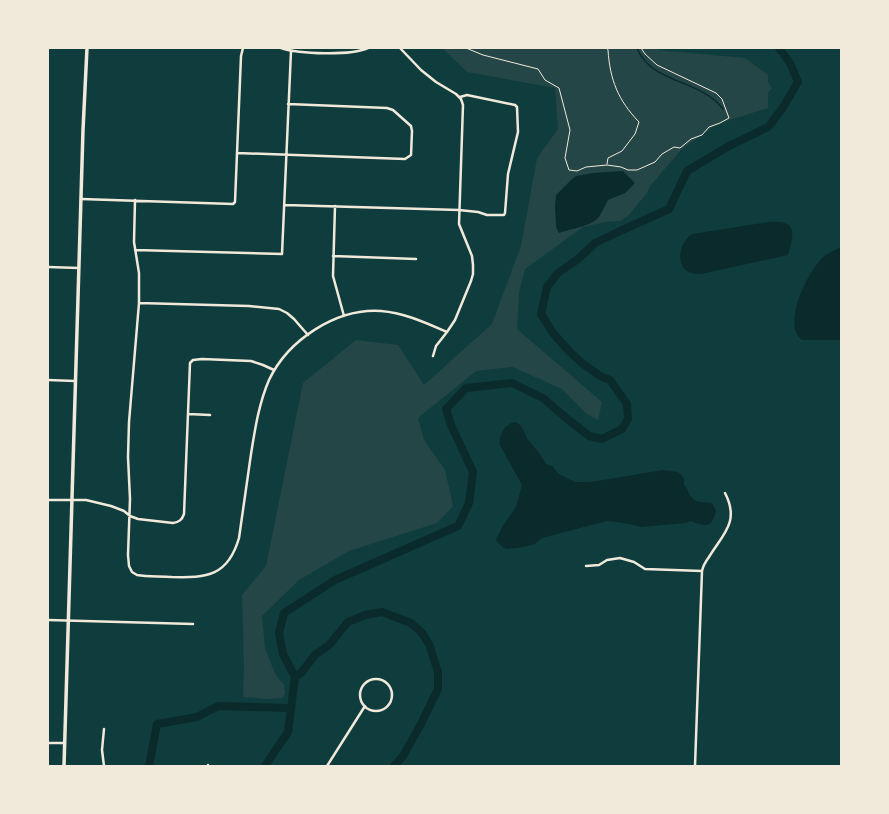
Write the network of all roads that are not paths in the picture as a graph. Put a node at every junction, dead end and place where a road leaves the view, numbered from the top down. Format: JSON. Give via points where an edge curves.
{"nodes":[{"id":1,"x":87,"y":48,"type":"edge"},
{"id":2,"x":243,"y":48,"type":"edge"},
{"id":3,"x":281,"y":48,"type":"edge"},
{"id":4,"x":368,"y":48,"type":"edge"},
{"id":5,"x":400,"y":48,"type":"edge"},
{"id":6,"x":291,"y":51,"type":"junction"},
{"id":7,"x":460,"y":97,"type":"junction"},
{"id":8,"x":288,"y":104,"type":"junction"},
{"id":9,"x":237,"y":153,"type":"junction"},
{"id":10,"x":287,"y":154,"type":"junction"},
{"id":11,"x":82,"y":199,"type":"junction"},
{"id":12,"x":136,"y":200,"type":"junction"},
{"id":13,"x":285,"y":205,"type":"junction"},
{"id":14,"x":335,"y":206,"type":"junction"},
{"id":15,"x":459,"y":210,"type":"junction"},
{"id":16,"x":135,"y":250,"type":"junction"},
{"id":17,"x":333,"y":256,"type":"junction"},
{"id":18,"x":416,"y":259,"type":"dead end"},
{"id":19,"x":48,"y":267,"type":"edge"},
{"id":20,"x":79,"y":268,"type":"junction"},
{"id":21,"x":139,"y":303,"type":"junction"},
{"id":22,"x":344,"y":316,"type":"junction"},
{"id":23,"x":447,"y":332,"type":"junction"},
{"id":24,"x":308,"y":335,"type":"junction"},
{"id":25,"x":433,"y":356,"type":"dead end"},
{"id":26,"x":274,"y":370,"type":"junction"},
{"id":27,"x":48,"y":380,"type":"edge"},
{"id":28,"x":76,"y":381,"type":"junction"},
{"id":29,"x":188,"y":414,"type":"junction"},
{"id":30,"x":210,"y":415,"type":"dead end"},
{"id":31,"x":725,"y":493,"type":"dead end"},
{"id":32,"x":48,"y":500,"type":"edge"},
{"id":33,"x":73,"y":500,"type":"junction"},
{"id":34,"x":130,"y":516,"type":"junction"},
{"id":35,"x":586,"y":566,"type":"dead end"},
{"id":36,"x":702,"y":571,"type":"junction"},
{"id":37,"x":48,"y":620,"type":"edge"},
{"id":38,"x":69,"y":620,"type":"junction"},
{"id":39,"x":193,"y":624,"type":"dead end"},
{"id":40,"x":365,"y":706,"type":"junction"},
{"id":41,"x":104,"y":730,"type":"dead end"},
{"id":42,"x":48,"y":743,"type":"edge"},
{"id":43,"x":65,"y":743,"type":"junction"},
{"id":44,"x":64,"y":766,"type":"edge"},
{"id":45,"x":104,"y":766,"type":"edge"},
{"id":46,"x":327,"y":766,"type":"edge"},
{"id":47,"x":695,"y":766,"type":"edge"}],
"edges":[{"from":1,"to":11,"type":"main road"},
{"from":2,"to":9,"type":"street"},
{"from":3,"to":6,"type":"street"},
{"from":4,"to":6,"type":"street","via":[[357,52]]},
{"from":5,"to":7,"type":"street","via":[[436,82]]},
{"from":6,"to":8,"type":"street"},
{"from":7,"to":15,"type":"street","via":[[463,105]]},
{"from":7,"to":15,"type":"street","via":[[467,95],[515,105],[518,113],[516,143],[508,174],[504,215],[487,216],[478,212]]},
{"from":8,"to":10,"type":"street"},
{"from":8,"to":10,"type":"street","via":[[387,108],[411,126],[412,132],[410,157],[405,159]]},
{"from":9,"to":10,"type":"street"},
{"from":9,"to":12,"type":"street","via":[[233,204]]},
{"from":10,"to":13,"type":"street"},
{"from":11,"to":12,"type":"street"},
{"from":11,"to":20,"type":"main road"},
{"from":12,"to":16,"type":"street"},
{"from":13,"to":14,"type":"street"},
{"from":13,"to":16,"type":"street","via":[[282,254]]},
{"from":14,"to":15,"type":"street"},
{"from":14,"to":17,"type":"street"},
{"from":15,"to":23,"type":"street","via":[[459,224],[473,265],[471,281],[455,320]]},
{"from":16,"to":21,"type":"street","via":[[139,273]]},
{"from":17,"to":18,"type":"street"},
{"from":17,"to":22,"type":"street","via":[[333,276]]},
{"from":19,"to":20,"type":"street"},
{"from":20,"to":28,"type":"main road"},
{"from":21,"to":24,"type":"street","via":[[279,309],[294,319]]},
{"from":21,"to":34,"type":"street","via":[[129,422]]},
{"from":22,"to":23,"type":"street","via":[[366,311],[398,313]]},
{"from":22,"to":24,"type":"street"},
{"from":23,"to":25,"type":"street","via":[[436,346]]},
{"from":24,"to":26,"type":"street","via":[[297,343]]},
{"from":26,"to":29,"type":"street","via":[[256,362],[193,360],[189,366]]},
{"from":26,"to":34,"type":"street","via":[[256,422],[239,538],[226,564],[205,576],[137,575],[129,566]]},
{"from":27,"to":28,"type":"street"},
{"from":28,"to":33,"type":"main road"},
{"from":29,"to":30,"type":"street"},
{"from":29,"to":34,"type":"street","via":[[183,517],[173,523]]},
{"from":31,"to":36,"type":"street","via":[[731,510],[729,528]]},
{"from":32,"to":33,"type":"street"},
{"from":33,"to":34,"type":"street","via":[[86,500],[111,506]]},
{"from":33,"to":38,"type":"main road"},
{"from":35,"to":36,"type":"street","via":[[599,565],[607,560],[620,558],[645,569]]},
{"from":36,"to":47,"type":"street"},
{"from":37,"to":38,"type":"street"},
{"from":38,"to":39,"type":"street"},
{"from":38,"to":43,"type":"main road"},
{"from":40,"to":40,"type":"street","via":[[374,711],[381,710],[390,702],[392,690],[379,679],[367,682],[361,691]]},
{"from":40,"to":46,"type":"street"},
{"from":41,"to":45,"type":"street"},
{"from":42,"to":43,"type":"street"},
{"from":43,"to":44,"type":"main road"}]}
